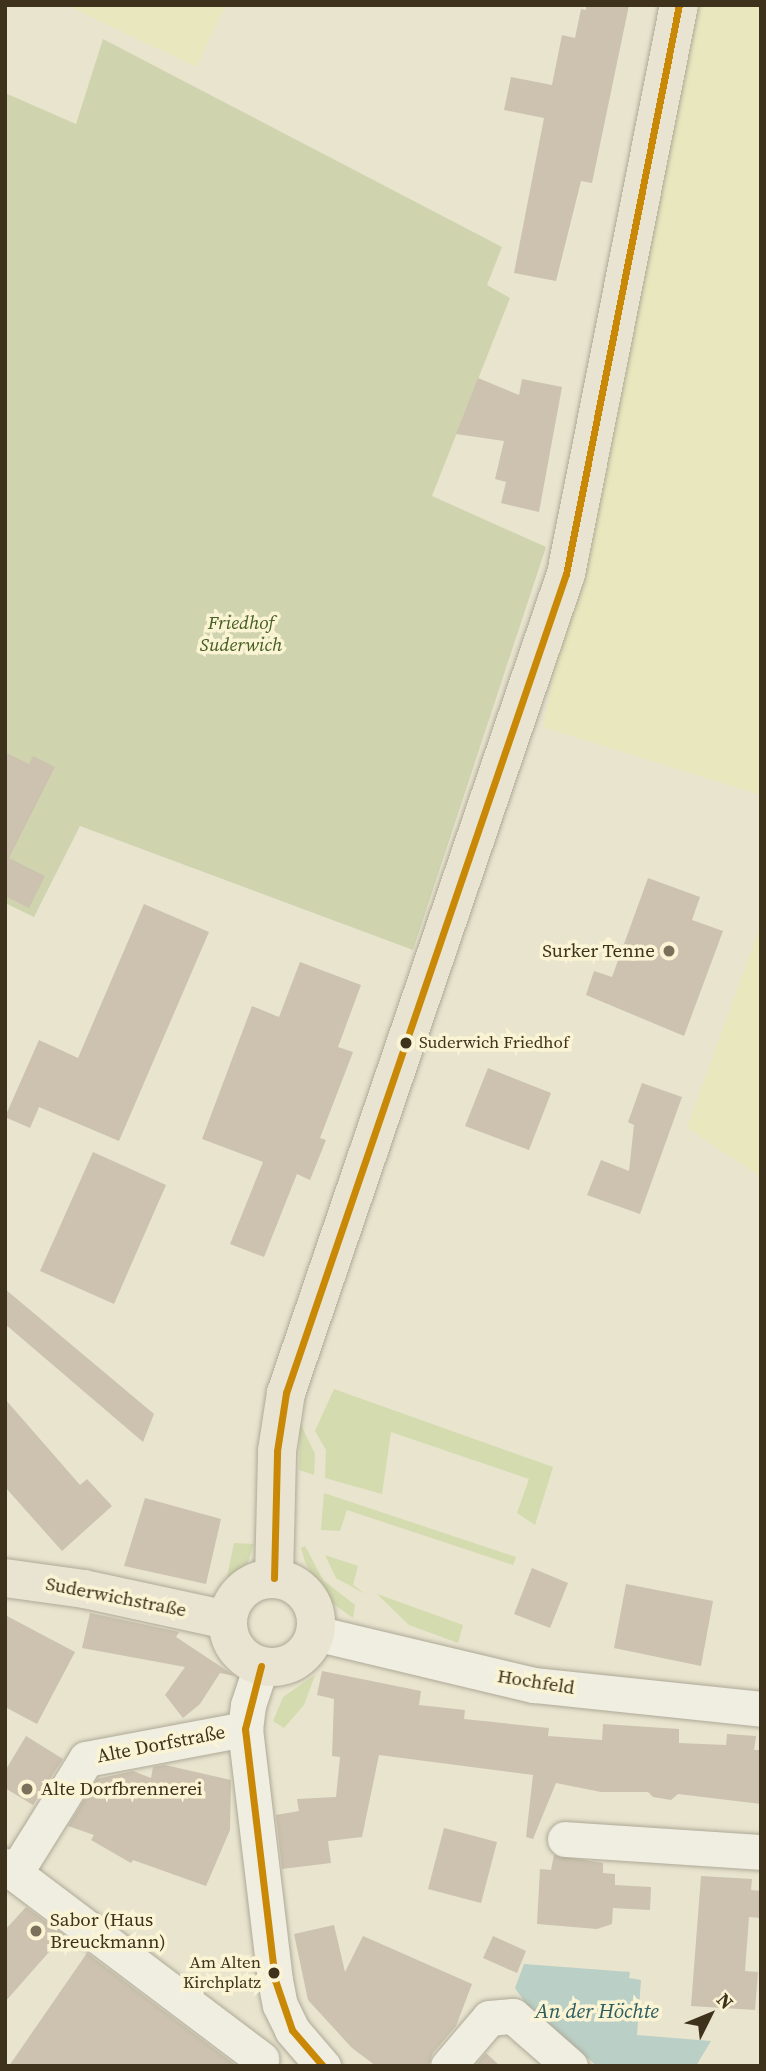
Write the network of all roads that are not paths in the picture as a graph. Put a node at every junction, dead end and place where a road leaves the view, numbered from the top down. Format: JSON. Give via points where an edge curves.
{"nodes":[{"id":1,"x":680,"y":5,"type":"edge"},
{"id":2,"x":7,"y":1575,"type":"edge"},
{"id":3,"x":274,"y":1578,"type":"junction"},
{"id":4,"x":227,"y":1620,"type":"junction"},
{"id":5,"x":315,"y":1633,"type":"junction"},
{"id":6,"x":261,"y":1666,"type":"junction"},
{"id":7,"x":761,"y":1709,"type":"edge"},
{"id":8,"x":245,"y":1729,"type":"junction"},
{"id":9,"x":565,"y":1839,"type":"dead end"},
{"id":10,"x":761,"y":1852,"type":"edge"},
{"id":11,"x":10,"y":1870,"type":"edge"},
{"id":12,"x":292,"y":2030,"type":"junction"},
{"id":13,"x":259,"y":2062,"type":"edge"},
{"id":14,"x":323,"y":2066,"type":"edge"},
{"id":15,"x":448,"y":2066,"type":"edge"},
{"id":16,"x":570,"y":2066,"type":"edge"}],
"edges":[{"from":1,"to":3,"type":"main road","via":[[566,574],[286,1393],[277,1451]]},
{"from":2,"to":4,"type":"main road","name":"Suderwichstraße"},
{"from":3,"to":4,"type":"main road","via":[[242,1590]]},
{"from":3,"to":5,"type":"main road","via":[[298,1587],[307,1596],[314,1607]]},
{"from":4,"to":6,"type":"main road","via":[[228,1633],[240,1654]]},
{"from":5,"to":6,"type":"main road","via":[[295,1661]]},
{"from":5,"to":7,"type":"street","name":"Hochfeld","via":[[534,1685]]},
{"from":6,"to":8,"type":"street"},
{"from":8,"to":11,"type":"street","name":"Alte Dorfstraße","via":[[86,1759]]},
{"from":8,"to":12,"type":"street","via":[[275,1980]]},
{"from":9,"to":10,"type":"street"},
{"from":11,"to":13,"type":"street"},
{"from":12,"to":13,"type":"street"},
{"from":12,"to":14,"type":"street"},
{"from":15,"to":16,"type":"street","via":[[489,2018],[513,2016]]}]}
